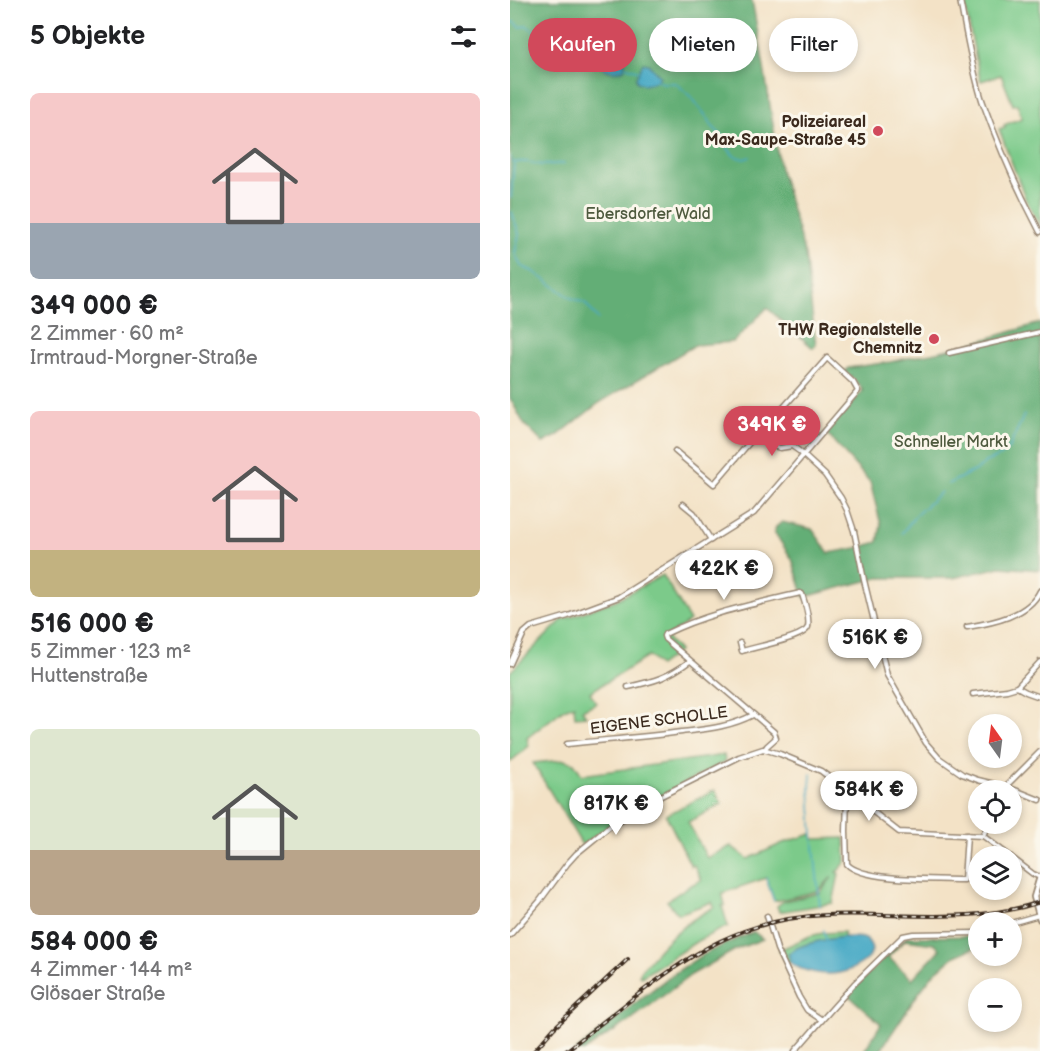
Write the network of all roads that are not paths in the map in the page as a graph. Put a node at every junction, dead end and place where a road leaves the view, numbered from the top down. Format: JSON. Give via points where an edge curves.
{"nodes":[{"id":1,"x":960,"y":0,"type":"edge"},
{"id":2,"x":1040,"y":232,"type":"edge"},
{"id":3,"x":1040,"y":332,"type":"edge"},
{"id":4,"x":949,"y":353,"type":"dead end"},
{"id":5,"x":759,"y":433,"type":"junction"},
{"id":6,"x":675,"y":451,"type":"dead end"},
{"id":7,"x":804,"y":455,"type":"junction"},
{"id":8,"x":683,"y":504,"type":"dead end"},
{"id":9,"x":711,"y":540,"type":"junction"},
{"id":10,"x":1040,"y":591,"type":"edge"},
{"id":11,"x":1035,"y":600,"type":"junction"},
{"id":12,"x":1040,"y":604,"type":"edge"},
{"id":13,"x":967,"y":627,"type":"dead end"},
{"id":14,"x":740,"y":643,"type":"dead end"},
{"id":15,"x":690,"y":661,"type":"junction"},
{"id":16,"x":1040,"y":662,"type":"edge"},
{"id":17,"x":510,"y":664,"type":"edge"},
{"id":18,"x":628,"y":687,"type":"dead end"},
{"id":19,"x":1017,"y":687,"type":"junction"},
{"id":20,"x":973,"y":694,"type":"dead end"},
{"id":21,"x":1040,"y":697,"type":"edge"},
{"id":22,"x":753,"y":715,"type":"junction"},
{"id":23,"x":567,"y":744,"type":"dead end"},
{"id":24,"x":765,"y":749,"type":"junction"},
{"id":25,"x":1040,"y":752,"type":"edge"},
{"id":26,"x":978,"y":780,"type":"edge"},
{"id":27,"x":1012,"y":780,"type":"edge"},
{"id":28,"x":849,"y":792,"type":"junction"},
{"id":29,"x":1022,"y":793,"type":"edge"},
{"id":30,"x":1040,"y":800,"type":"edge"},
{"id":31,"x":967,"y":835,"type":"junction"},
{"id":32,"x":983,"y":836,"type":"joint"},
{"id":33,"x":996,"y":846,"type":"edge"},
{"id":34,"x":1022,"y":865,"type":"edge"},
{"id":35,"x":1040,"y":877,"type":"edge"},
{"id":36,"x":767,"y":916,"type":"dead end"},
{"id":37,"x":1039,"y":917,"type":"edge"},
{"id":38,"x":1022,"y":921,"type":"edge"},
{"id":39,"x":968,"y":933,"type":"edge"},
{"id":40,"x":510,"y":935,"type":"edge"},
{"id":41,"x":822,"y":1020,"type":"junction"},
{"id":42,"x":795,"y":1051,"type":"edge"}],
"edges":[{"from":1,"to":2,"type":"street","via":[[982,100]]},
{"from":3,"to":4,"type":"street"},
{"from":5,"to":6,"type":"street","via":[[714,484]]},
{"from":5,"to":7,"type":"street","via":[[773,446],[792,446]]},
{"from":5,"to":7,"type":"street","via":[[827,358],[858,391]]},
{"from":7,"to":9,"type":"street","via":[[753,513]]},
{"from":7,"to":26,"type":"street","via":[[830,481],[847,510],[887,675],[932,751],[954,769]]},
{"from":8,"to":9,"type":"street"},
{"from":9,"to":17,"type":"street","via":[[619,597],[531,627],[524,633]]},
{"from":10,"to":11,"type":"street"},
{"from":11,"to":12,"type":"street"},
{"from":11,"to":13,"type":"street","via":[[995,622]]},
{"from":14,"to":15,"type":"street","via":[[742,651],[803,633],[808,626],[802,594],[698,620],[665,634],[665,639]]},
{"from":15,"to":18,"type":"street","via":[[661,679]]},
{"from":15,"to":22,"type":"street"},
{"from":16,"to":19,"type":"street"},
{"from":19,"to":20,"type":"street"},
{"from":19,"to":21,"type":"street"},
{"from":22,"to":23,"type":"street","name":"EIGENE SCHOLLE","via":[[725,726]]},
{"from":22,"to":24,"type":"street","via":[[776,735]]},
{"from":24,"to":28,"type":"street","via":[[821,771]]},
{"from":24,"to":40,"type":"street","via":[[735,759],[657,798],[609,827],[576,854]]},
{"from":25,"to":27,"type":"street"},
{"from":28,"to":31,"type":"street","via":[[899,832]]},
{"from":28,"to":31,"type":"street","via":[[849,867],[890,878],[964,880]]},
{"from":29,"to":30,"type":"street"},
{"from":31,"to":32,"type":"street"},
{"from":32,"to":33,"type":"street"},
{"from":34,"to":35,"type":"street"},
{"from":35,"to":37,"type":"main road","via":[[1034,897]]},
{"from":36,"to":41,"type":"street","via":[[799,997],[807,1010]]},
{"from":37,"to":38,"type":"street"},
{"from":39,"to":41,"type":"street","via":[[903,936]]},
{"from":41,"to":42,"type":"street"}]}
